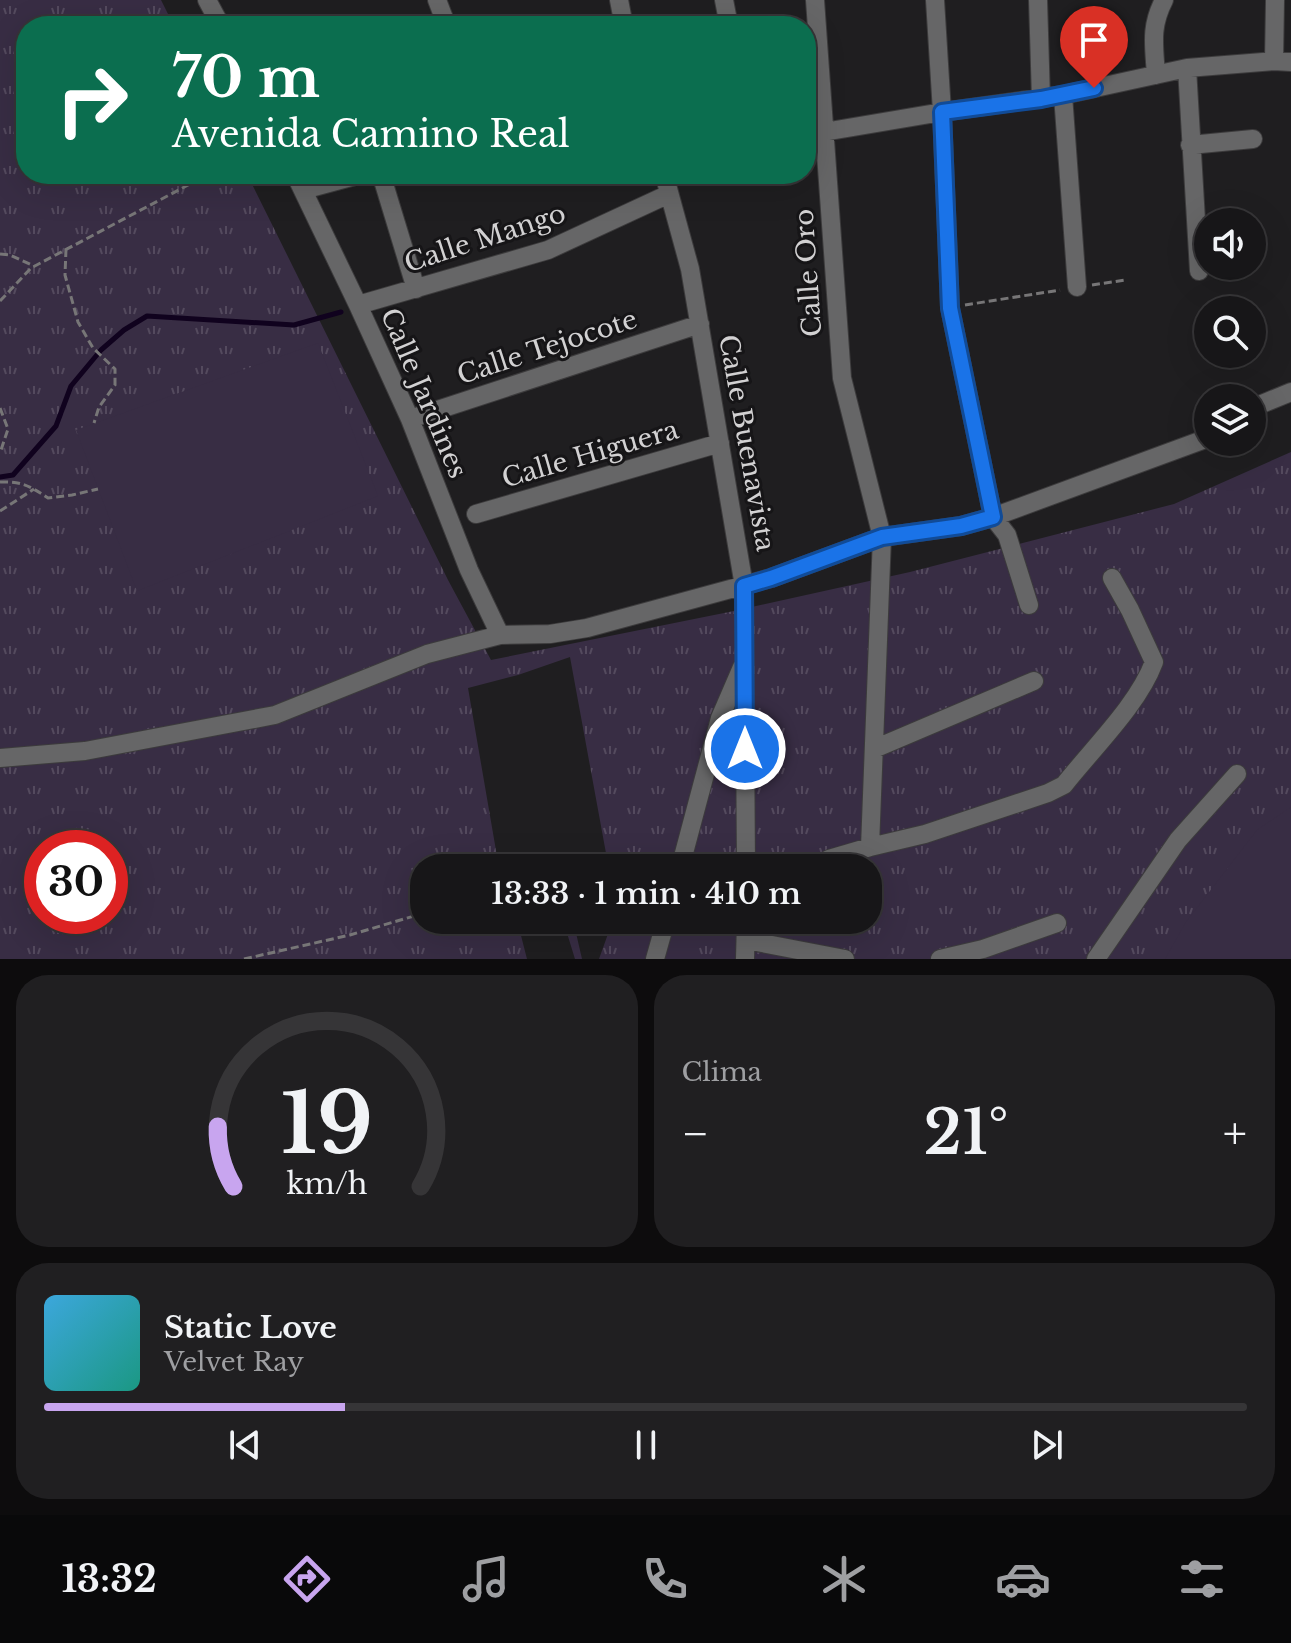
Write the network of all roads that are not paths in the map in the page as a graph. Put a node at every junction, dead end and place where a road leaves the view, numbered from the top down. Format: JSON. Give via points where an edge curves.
{"nodes":[{"id":1,"x":935,"y":0,"type":"edge"},
{"id":2,"x":1038,"y":0,"type":"edge"},
{"id":3,"x":1164,"y":0,"type":"edge"},
{"id":4,"x":1275,"y":0,"type":"edge"},
{"id":5,"x":1282,"y":62,"type":"edge"},
{"id":6,"x":1187,"y":68,"type":"junction"},
{"id":7,"x":1156,"y":75,"type":"junction"},
{"id":8,"x":1063,"y":95,"type":"junction"},
{"id":9,"x":1041,"y":99,"type":"junction"},
{"id":10,"x":942,"y":112,"type":"junction"},
{"id":11,"x":816,"y":134,"type":"edge"},
{"id":12,"x":1253,"y":139,"type":"dead end"},
{"id":13,"x":816,"y":143,"type":"edge"},
{"id":14,"x":1190,"y":145,"type":"junction"},
{"id":15,"x":300,"y":184,"type":"edge"},
{"id":16,"x":384,"y":184,"type":"edge"},
{"id":17,"x":666,"y":184,"type":"edge"},
{"id":18,"x":669,"y":194,"type":"junction"},
{"id":19,"x":1194,"y":208,"type":"edge"},
{"id":20,"x":1077,"y":287,"type":"road end"},
{"id":21,"x":416,"y":289,"type":"junction"},
{"id":22,"x":358,"y":305,"type":"junction"},
{"id":23,"x":700,"y":324,"type":"junction"},
{"id":24,"x":1291,"y":392,"type":"edge"},
{"id":25,"x":1266,"y":402,"type":"edge"},
{"id":26,"x":410,"y":419,"type":"junction"},
{"id":27,"x":720,"y":443,"type":"junction"},
{"id":28,"x":1194,"y":443,"type":"edge"},
{"id":29,"x":476,"y":514,"type":"dead end"},
{"id":30,"x":993,"y":517,"type":"junction"},
{"id":31,"x":882,"y":537,"type":"junction"},
{"id":32,"x":1112,"y":578,"type":"dead end"},
{"id":33,"x":744,"y":586,"type":"junction"},
{"id":34,"x":1029,"y":605,"type":"dead end"},
{"id":35,"x":500,"y":635,"type":"junction"},
{"id":36,"x":745,"y":661,"type":"junction"},
{"id":37,"x":1034,"y":681,"type":"dead end"},
{"id":38,"x":874,"y":749,"type":"junction"},
{"id":39,"x":0,"y":758,"type":"edge"},
{"id":40,"x":1237,"y":774,"type":"dead end"},
{"id":41,"x":870,"y":847,"type":"junction"},
{"id":42,"x":684,"y":854,"type":"edge"},
{"id":43,"x":746,"y":854,"type":"edge"},
{"id":44,"x":846,"y":854,"type":"edge"},
{"id":45,"x":1057,"y":923,"type":"dead end"},
{"id":46,"x":662,"y":934,"type":"edge"},
{"id":47,"x":746,"y":934,"type":"edge"},
{"id":48,"x":746,"y":940,"type":"junction"},
{"id":49,"x":655,"y":959,"type":"edge"},
{"id":50,"x":745,"y":959,"type":"edge"},
{"id":51,"x":845,"y":959,"type":"edge"},
{"id":52,"x":940,"y":959,"type":"edge"},
{"id":53,"x":1096,"y":959,"type":"edge"}],
"edges":[{"from":1,"to":10,"type":"street"},
{"from":2,"to":9,"type":"street"},
{"from":3,"to":7,"type":"street","via":[[1153,28]]},
{"from":4,"to":5,"type":"street"},
{"from":5,"to":6,"type":"street"},
{"from":6,"to":7,"type":"street"},
{"from":6,"to":14,"type":"street"},
{"from":7,"to":8,"type":"street"},
{"from":8,"to":9,"type":"street"},
{"from":8,"to":20,"type":"street"},
{"from":9,"to":10,"type":"street"},
{"from":10,"to":11,"type":"street"},
{"from":10,"to":30,"type":"street","via":[[950,308]]},
{"from":12,"to":14,"type":"street"},
{"from":13,"to":31,"type":"street","name":"Calle Oro","via":[[842,378]]},
{"from":14,"to":19,"type":"street"},
{"from":15,"to":22,"type":"street","name":"Calle Jardines"},
{"from":16,"to":21,"type":"street"},
{"from":17,"to":18,"type":"street","name":"Calle Buenavista"},
{"from":18,"to":21,"type":"street","name":"Calle Mango","via":[[548,250]]},
{"from":18,"to":23,"type":"street","name":"Calle Buenavista"},
{"from":21,"to":22,"type":"street","name":"Calle Mango"},
{"from":22,"to":26,"type":"street","name":"Calle Jardines"},
{"from":23,"to":26,"type":"street","name":"Calle Tejocote"},
{"from":23,"to":27,"type":"street","name":"Calle Buenavista"},
{"from":24,"to":25,"type":"street"},
{"from":26,"to":35,"type":"street","name":"Calle Jardines"},
{"from":27,"to":29,"type":"street","name":"Calle Higuera"},
{"from":27,"to":33,"type":"street","name":"Calle Buenavista"},
{"from":28,"to":30,"type":"street"},
{"from":30,"to":31,"type":"street"},
{"from":30,"to":34,"type":"street","via":[[1007,535]]},
{"from":31,"to":33,"type":"street"},
{"from":31,"to":38,"type":"street","name":"Calle Oro"},
{"from":32,"to":41,"type":"street","via":[[1154,662],[1136,697],[1064,785],[925,834]]},
{"from":33,"to":35,"type":"street","via":[[587,628]]},
{"from":33,"to":36,"type":"street","name":"Calle Buenavista"},
{"from":35,"to":39,"type":"street","via":[[427,654],[275,715],[85,751]]},
{"from":36,"to":42,"type":"street","via":[[720,718]]},
{"from":36,"to":43,"type":"street","name":"Calle Buenavista"},
{"from":37,"to":38,"type":"street"},
{"from":38,"to":41,"type":"street","name":"Calle Oro"},
{"from":40,"to":53,"type":"street","via":[[1178,840]]},
{"from":41,"to":44,"type":"street"},
{"from":45,"to":52,"type":"street"},
{"from":46,"to":49,"type":"street"},
{"from":47,"to":48,"type":"street"},
{"from":48,"to":50,"type":"street"},
{"from":48,"to":51,"type":"street"}]}
